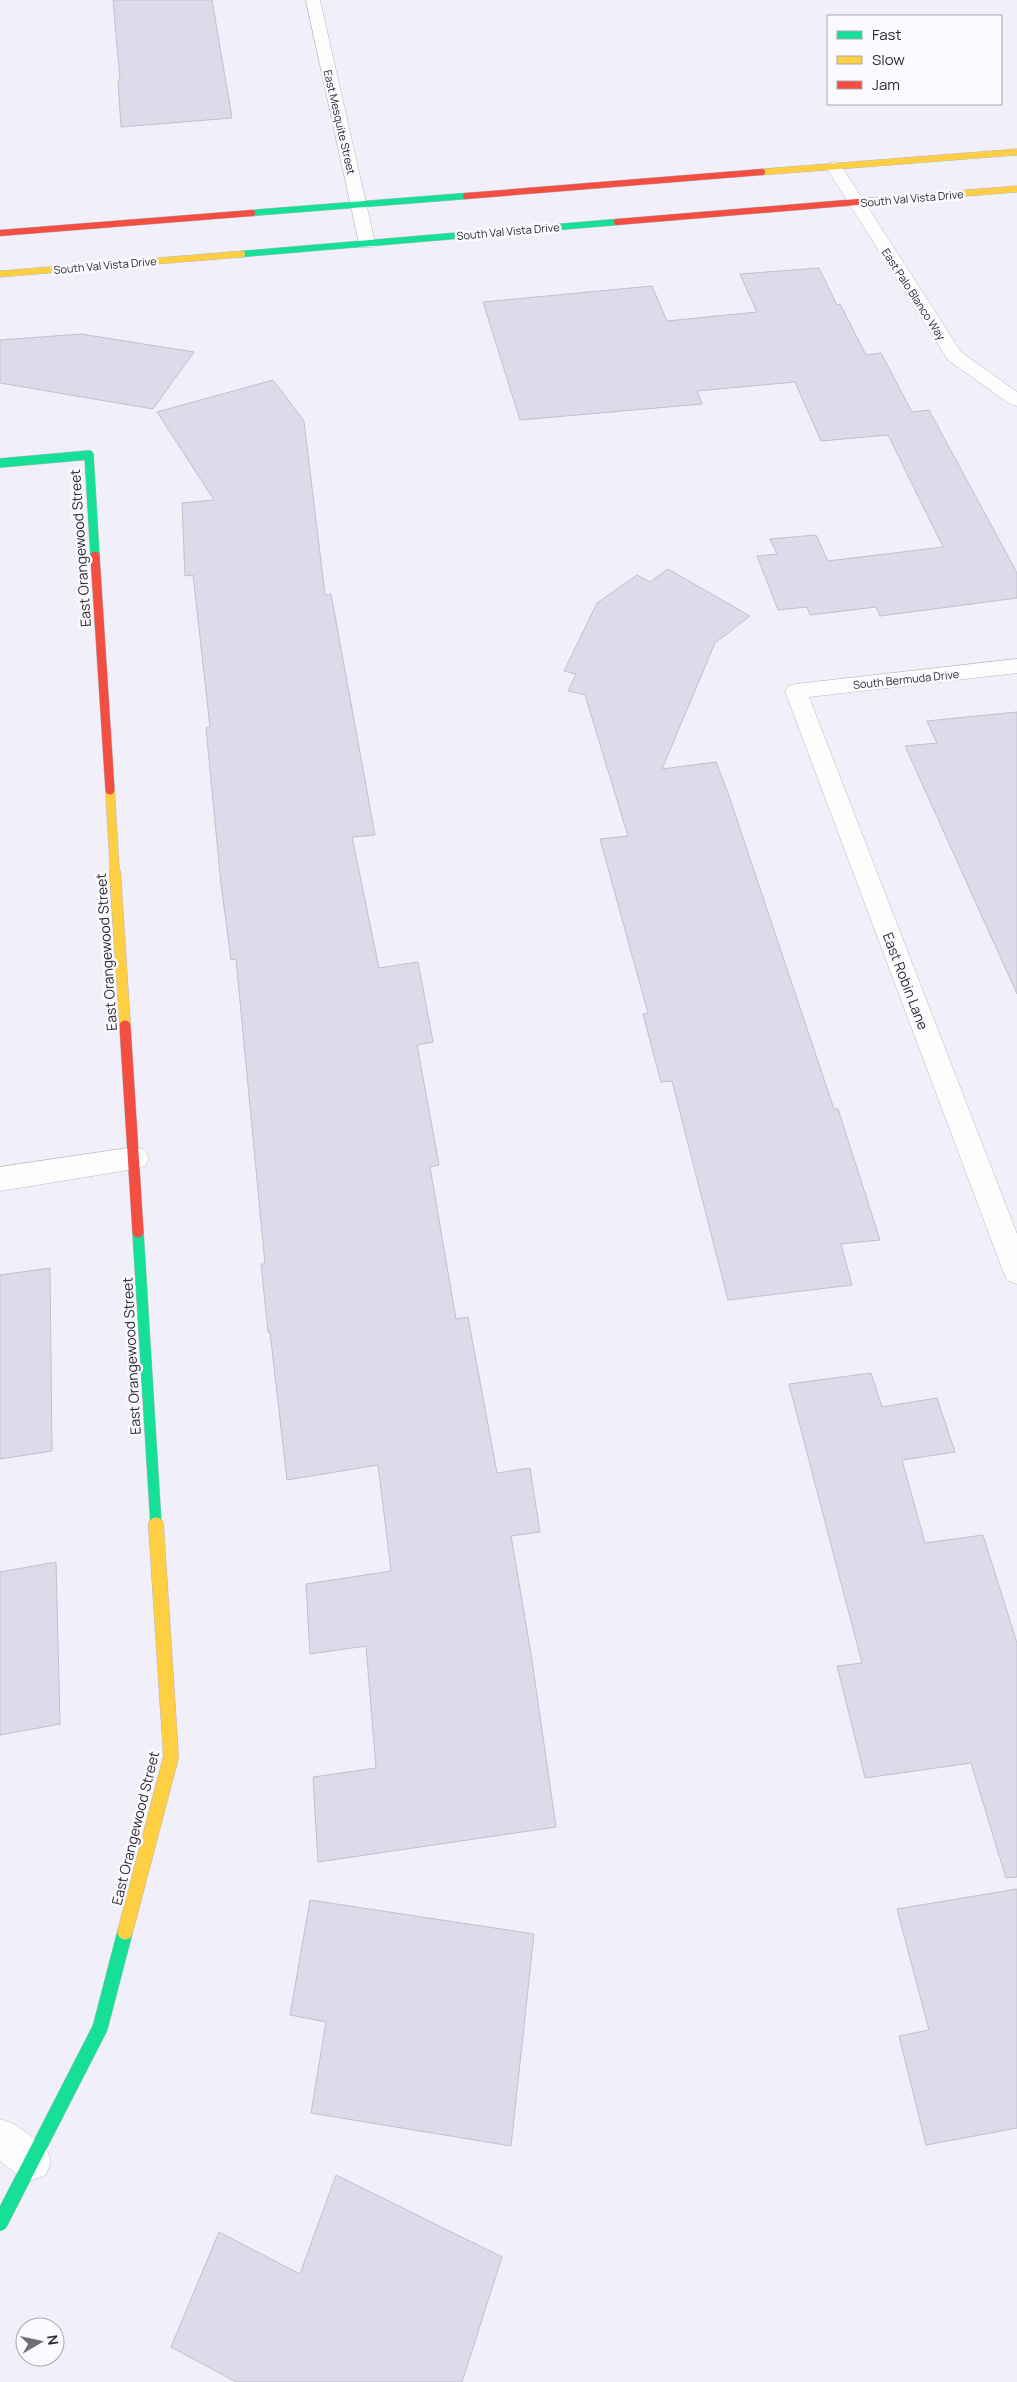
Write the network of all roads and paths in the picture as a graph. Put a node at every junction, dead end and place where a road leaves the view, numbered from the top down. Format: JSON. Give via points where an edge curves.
{"nodes":[{"id":1,"x":313,"y":0,"type":"edge"},
{"id":2,"x":1017,"y":152,"type":"edge"},
{"id":3,"x":834,"y":167,"type":"junction"},
{"id":4,"x":1017,"y":189,"type":"edge"},
{"id":5,"x":856,"y":203,"type":"junction"},
{"id":6,"x":358,"y":204,"type":"junction"},
{"id":7,"x":0,"y":232,"type":"edge"},
{"id":8,"x":367,"y":243,"type":"junction"},
{"id":9,"x":0,"y":274,"type":"edge"},
{"id":10,"x":1017,"y":400,"type":"edge"},
{"id":11,"x":0,"y":463,"type":"edge"},
{"id":12,"x":1017,"y":666,"type":"edge"},
{"id":13,"x":796,"y":691,"type":"joint"},
{"id":14,"x":135,"y":1158,"type":"junction"},
{"id":15,"x":0,"y":1179,"type":"edge"},
{"id":16,"x":1017,"y":1271,"type":"edge"},
{"id":17,"x":0,"y":2138,"type":"edge"},
{"id":18,"x":32,"y":2161,"type":"junction"},
{"id":19,"x":0,"y":2223,"type":"edge"}],
"edges":[{"from":1,"to":6,"type":"street","name":"East Mesquite Street"},
{"from":2,"to":3,"type":"main road"},
{"from":3,"to":5,"type":"street","name":"East Palo Blanco Way"},
{"from":3,"to":6,"type":"main road"},
{"from":4,"to":5,"type":"main road","name":"South Val Vista Drive"},
{"from":5,"to":8,"type":"main road","name":"South Val Vista Drive"},
{"from":5,"to":10,"type":"street","name":"East Palo Blanco Way","via":[[954,356]]},
{"from":6,"to":7,"type":"main road"},
{"from":6,"to":8,"type":"street","name":"East Mesquite Street"},
{"from":8,"to":9,"type":"main road","name":"South Val Vista Drive"},
{"from":11,"to":14,"type":"main road","name":"East Orangewood Street","via":[[89,455]]},
{"from":12,"to":13,"type":"street","name":"South Bermuda Drive"},
{"from":13,"to":16,"type":"street","name":"East Robin Lane"},
{"from":14,"to":15,"type":"street"},
{"from":14,"to":18,"type":"main road","name":"East Orangewood Street","via":[[171,1757],[100,2028]]},
{"from":17,"to":18,"type":"street"},
{"from":18,"to":19,"type":"main road","name":"East Orangewood Street"}]}
